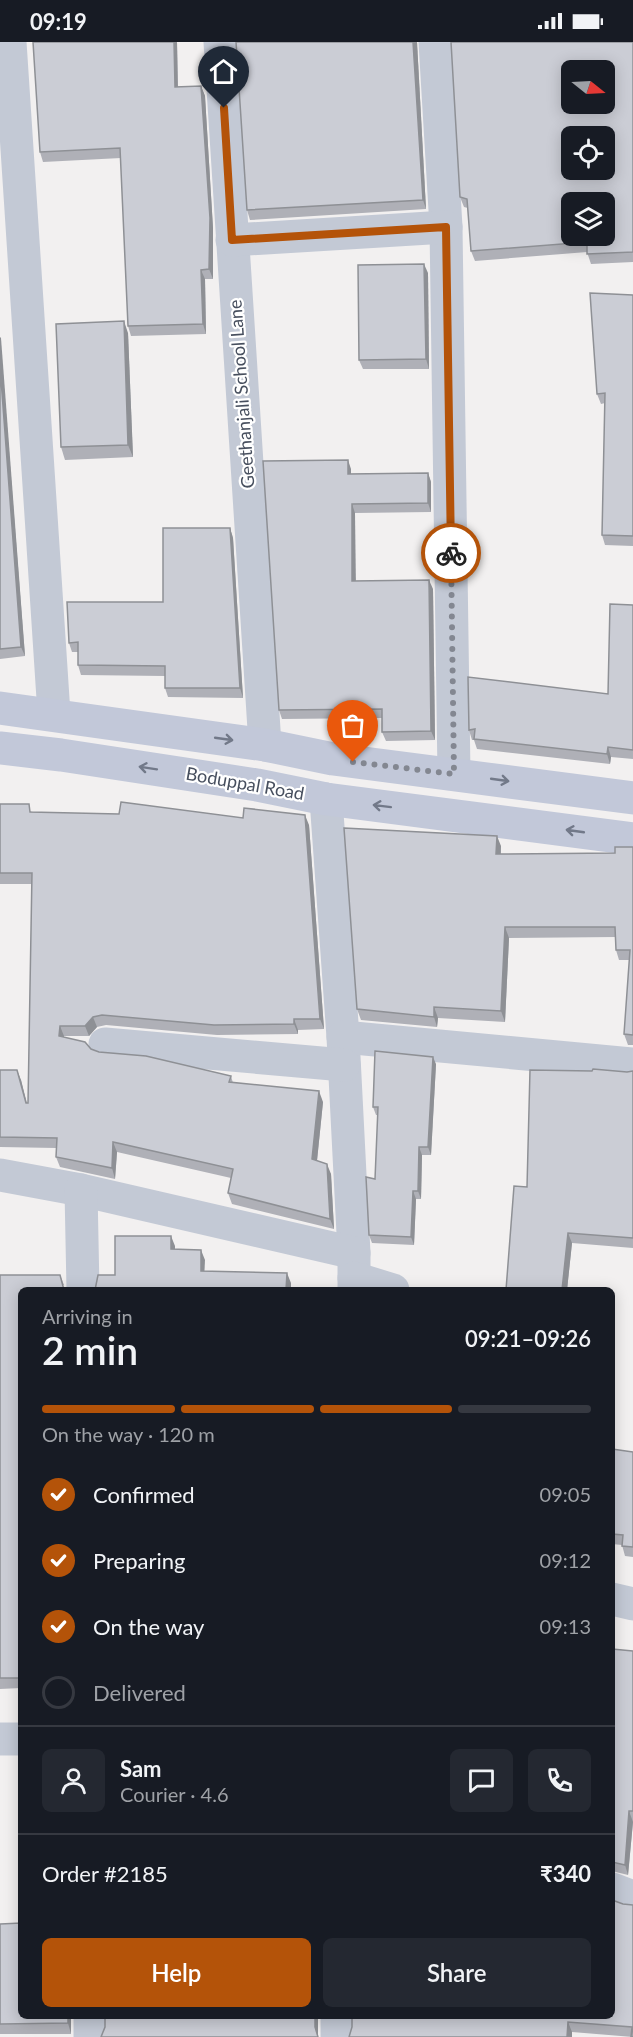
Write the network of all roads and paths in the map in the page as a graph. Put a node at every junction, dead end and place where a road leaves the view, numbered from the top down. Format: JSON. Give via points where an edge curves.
{"nodes":[{"id":1,"x":10,"y":42,"type":"edge"},
{"id":2,"x":220,"y":42,"type":"edge"},
{"id":3,"x":435,"y":42,"type":"edge"},
{"id":4,"x":446,"y":227,"type":"junction"},
{"id":5,"x":232,"y":240,"type":"junction"},
{"id":6,"x":0,"y":708,"type":"edge"},
{"id":7,"x":54,"y":714,"type":"junction"},
{"id":8,"x":265,"y":745,"type":"junction"},
{"id":9,"x":0,"y":748,"type":"edge"},
{"id":10,"x":454,"y":774,"type":"junction"},
{"id":11,"x":633,"y":798,"type":"edge"},
{"id":12,"x":326,"y":799,"type":"junction"},
{"id":13,"x":633,"y":839,"type":"edge"},
{"id":14,"x":105,"y":1044,"type":"dead end"},
{"id":15,"x":343,"y":1051,"type":"junction"},
{"id":16,"x":633,"y":1064,"type":"edge"},
{"id":17,"x":0,"y":1175,"type":"edge"},
{"id":18,"x":81,"y":1190,"type":"junction"},
{"id":19,"x":354,"y":1273,"type":"edge"},
{"id":20,"x":83,"y":1287,"type":"edge"},
{"id":21,"x":386,"y":1287,"type":"edge"},
{"id":22,"x":615,"y":1600,"type":"edge"},
{"id":23,"x":633,"y":1604,"type":"edge"},
{"id":24,"x":0,"y":1739,"type":"edge"},
{"id":25,"x":18,"y":1739,"type":"edge"},
{"id":26,"x":615,"y":1890,"type":"edge"},
{"id":27,"x":633,"y":1897,"type":"edge"},
{"id":28,"x":90,"y":2019,"type":"edge"},
{"id":29,"x":337,"y":2019,"type":"edge"},
{"id":30,"x":90,"y":2037,"type":"edge"},
{"id":31,"x":337,"y":2037,"type":"edge"}],
"edges":[{"from":1,"to":7,"type":"street"},
{"from":2,"to":5,"type":"street","name":"Geethanjali School Lane"},
{"from":3,"to":4,"type":"street"},
{"from":4,"to":5,"type":"street"},
{"from":4,"to":10,"type":"street"},
{"from":5,"to":8,"type":"street","name":"Geethanjali School Lane"},
{"from":6,"to":7,"type":"street"},
{"from":7,"to":8,"type":"street","one_way":true},
{"from":8,"to":10,"type":"street","via":[[333,759]]},
{"from":12,"to":9,"type":"street","name":"Boduppal Road","one_way":true,"via":[[257,785]]},
{"from":10,"to":11,"type":"street","one_way":true},
{"from":13,"to":12,"type":"street","name":"Boduppal Road","one_way":true},
{"from":12,"to":15,"type":"street"},
{"from":14,"to":15,"type":"street"},
{"from":15,"to":16,"type":"street"},
{"from":15,"to":19,"type":"street"},
{"from":17,"to":18,"type":"street"},
{"from":18,"to":19,"type":"street"},
{"from":18,"to":20,"type":"street"},
{"from":19,"to":21,"type":"street"},
{"from":22,"to":23,"type":"street"},
{"from":24,"to":25,"type":"street"},
{"from":26,"to":27,"type":"street"},
{"from":28,"to":30,"type":"street"},
{"from":29,"to":31,"type":"street"}]}
